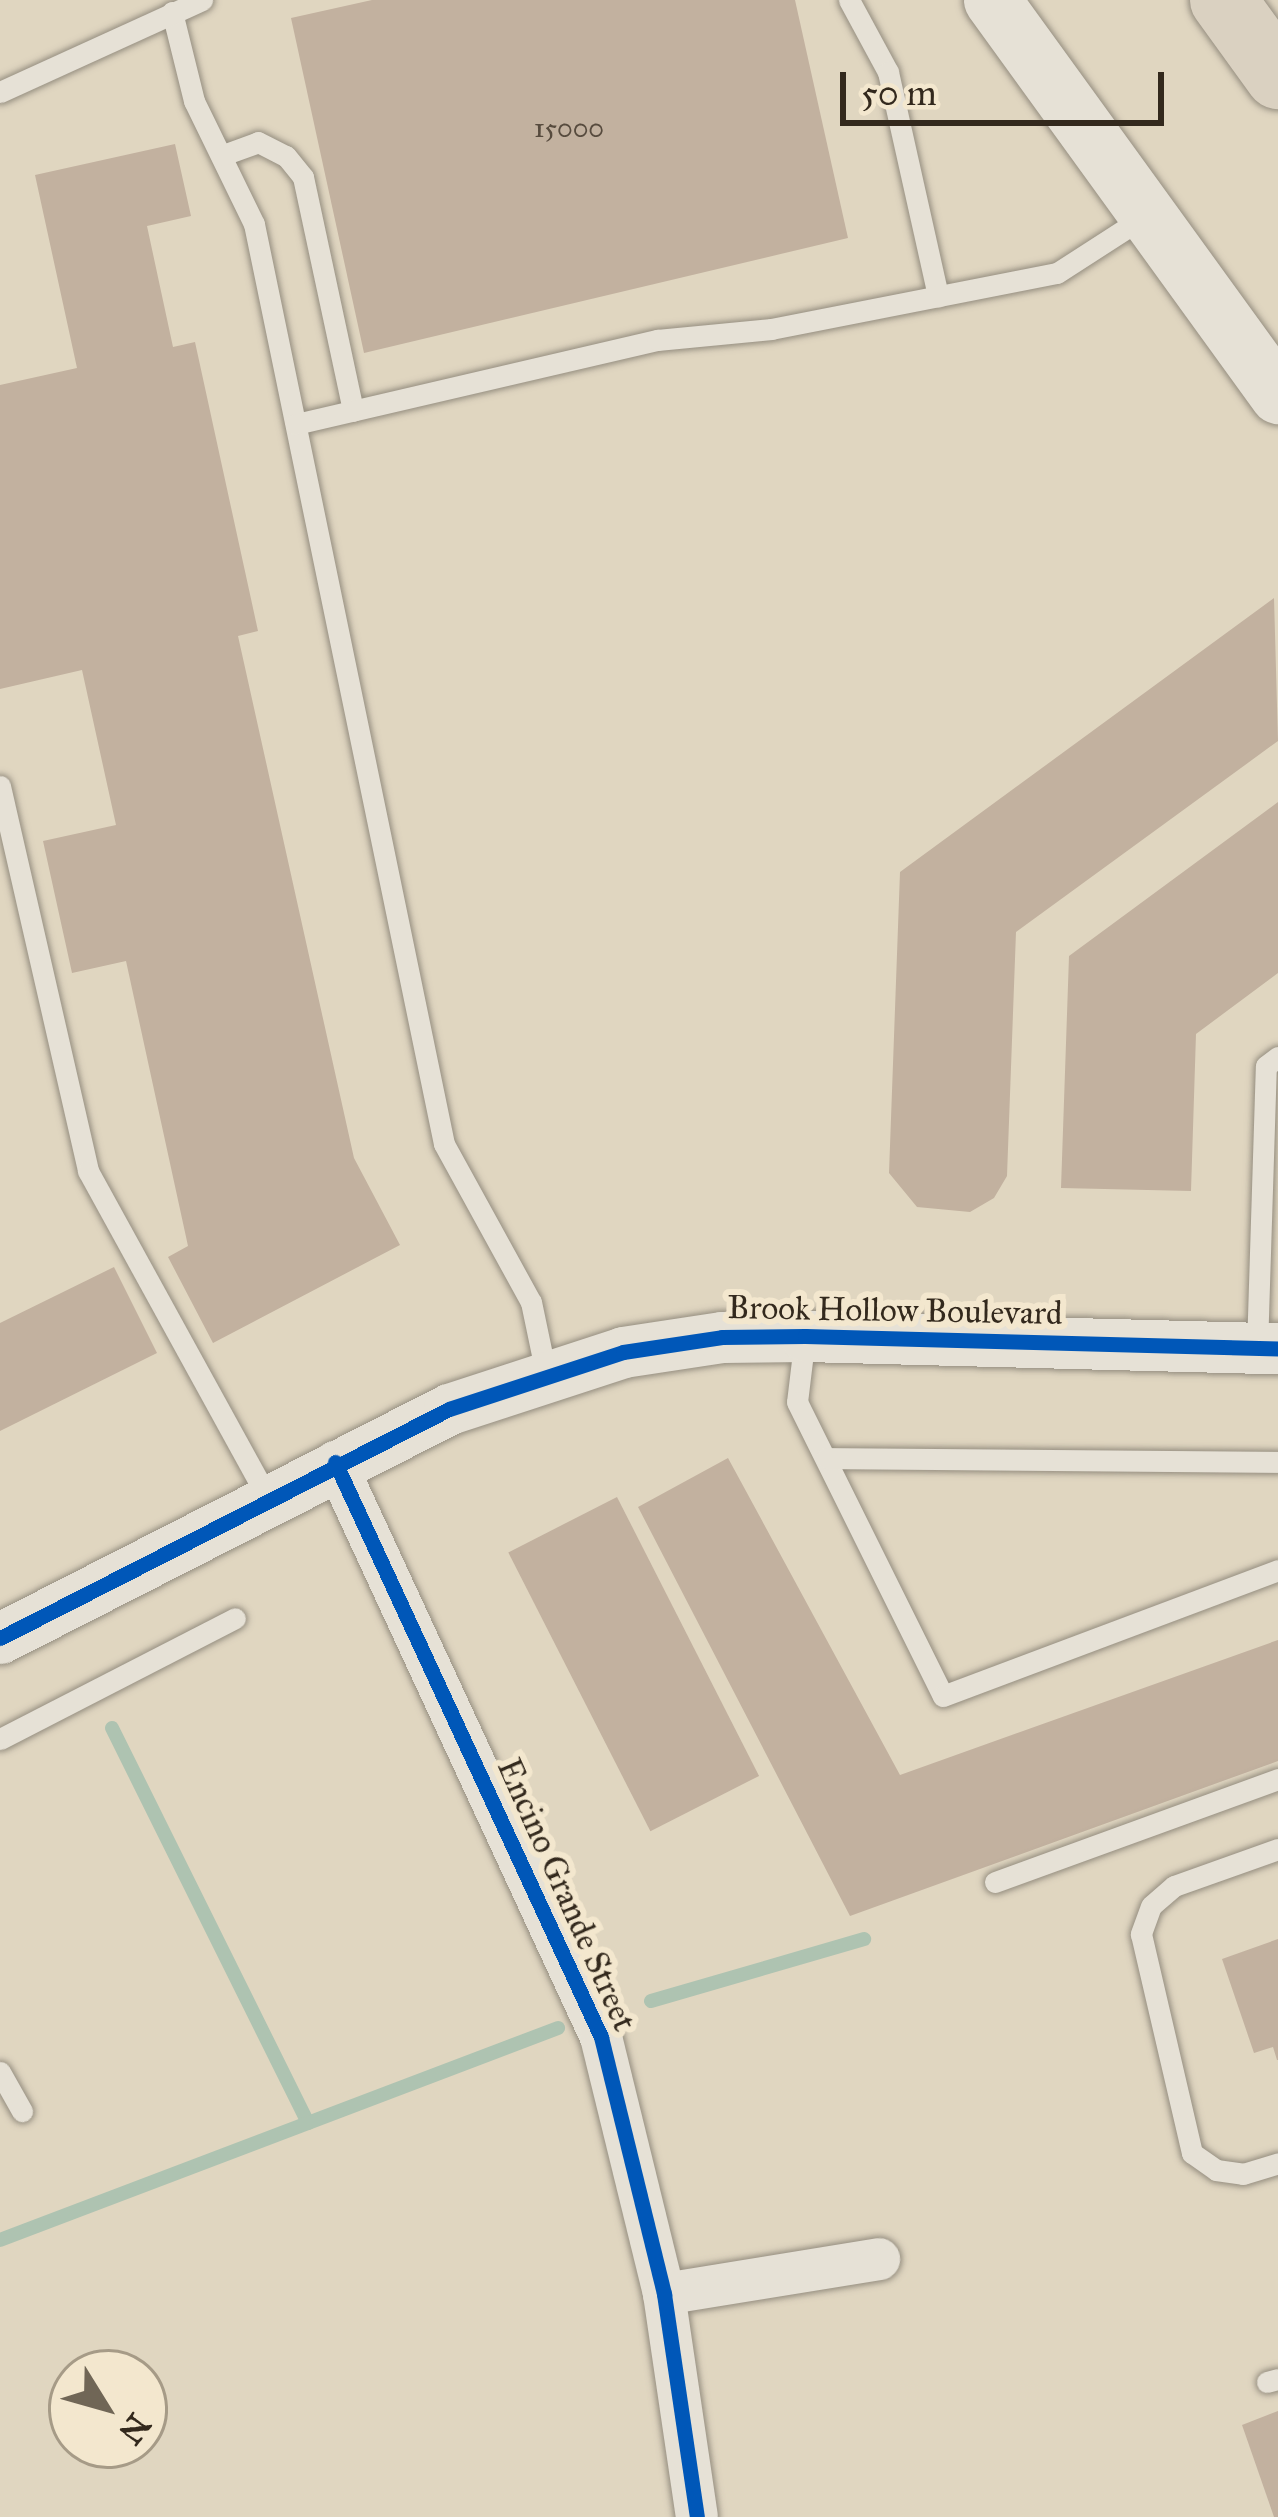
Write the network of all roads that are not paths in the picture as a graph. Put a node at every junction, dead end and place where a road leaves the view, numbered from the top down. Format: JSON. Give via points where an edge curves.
{"nodes":[{"id":1,"x":202,"y":0,"type":"edge"},
{"id":2,"x":849,"y":0,"type":"edge"},
{"id":3,"x":992,"y":0,"type":"edge"},
{"id":4,"x":1223,"y":0,"type":"edge"},
{"id":5,"x":172,"y":12,"type":"junction"},
{"id":6,"x":1278,"y":76,"type":"edge"},
{"id":7,"x":0,"y":92,"type":"edge"},
{"id":8,"x":223,"y":155,"type":"junction"},
{"id":9,"x":1147,"y":214,"type":"junction"},
{"id":10,"x":938,"y":296,"type":"junction"},
{"id":11,"x":1278,"y":395,"type":"edge"},
{"id":12,"x":353,"y":411,"type":"junction"},
{"id":13,"x":296,"y":424,"type":"junction"},
{"id":14,"x":0,"y":786,"type":"edge"},
{"id":15,"x":1278,"y":1057,"type":"edge"},
{"id":16,"x":805,"y":1336,"type":"junction"},
{"id":17,"x":1267,"y":1348,"type":"edge"},
{"id":18,"x":545,"y":1374,"type":"junction"},
{"id":19,"x":827,"y":1458,"type":"junction"},
{"id":20,"x":335,"y":1462,"type":"junction"},
{"id":21,"x":1278,"y":1462,"type":"edge"},
{"id":22,"x":268,"y":1498,"type":"junction"},
{"id":23,"x":1278,"y":1570,"type":"edge"},
{"id":24,"x":235,"y":1618,"type":"dead end"},
{"id":25,"x":0,"y":1637,"type":"edge"},
{"id":26,"x":0,"y":1739,"type":"edge"},
{"id":27,"x":1278,"y":1779,"type":"edge"},
{"id":28,"x":1278,"y":1849,"type":"edge"},
{"id":29,"x":995,"y":1882,"type":"dead end"},
{"id":30,"x":0,"y":2072,"type":"edge"},
{"id":31,"x":22,"y":2111,"type":"dead end"},
{"id":32,"x":1278,"y":2163,"type":"edge"},
{"id":33,"x":879,"y":2259,"type":"dead end"},
{"id":34,"x":664,"y":2294,"type":"junction"},
{"id":35,"x":697,"y":2517,"type":"edge"}],
"edges":[{"from":1,"to":5,"type":"lane"},
{"from":2,"to":10,"type":"lane","via":[[888,72]]},
{"from":3,"to":9,"type":"main road"},
{"from":4,"to":6,"type":"highway"},
{"from":5,"to":7,"type":"lane"},
{"from":5,"to":8,"type":"lane","via":[[194,101]]},
{"from":8,"to":12,"type":"lane","via":[[258,142],[303,176]]},
{"from":8,"to":13,"type":"lane","via":[[254,224]]},
{"from":9,"to":10,"type":"lane","via":[[1057,273]]},
{"from":9,"to":11,"type":"main road"},
{"from":10,"to":12,"type":"lane","via":[[771,329],[657,340]]},
{"from":12,"to":13,"type":"lane"},
{"from":13,"to":18,"type":"lane","via":[[444,1144],[531,1302]]},
{"from":14,"to":22,"type":"lane","via":[[88,1171]]},
{"from":15,"to":17,"type":"lane","via":[[1266,1066]]},
{"from":16,"to":17,"type":"street","name":"Brook Hollow Boulevard"},
{"from":16,"to":18,"type":"street","name":"Brook Hollow Boulevard","via":[[722,1336]]},
{"from":16,"to":19,"type":"lane","via":[[797,1402]]},
{"from":18,"to":20,"type":"street","name":"Brook Hollow Boulevard"},
{"from":19,"to":21,"type":"lane"},
{"from":19,"to":23,"type":"lane","via":[[943,1696]]},
{"from":20,"to":22,"type":"street","name":"Brook Hollow Boulevard"},
{"from":20,"to":34,"type":"street","name":"Encino Grande Street","via":[[601,2037]]},
{"from":22,"to":25,"type":"street","name":"Brook Hollow Boulevard"},
{"from":24,"to":26,"type":"lane"},
{"from":27,"to":29,"type":"lane"},
{"from":28,"to":32,"type":"lane","via":[[1174,1886],[1151,1906],[1141,1934],[1192,2153],[1216,2170],[1244,2174]]},
{"from":30,"to":31,"type":"lane"},
{"from":33,"to":34,"type":"street"},
{"from":34,"to":35,"type":"street","name":"Encino Grande Street"}]}
